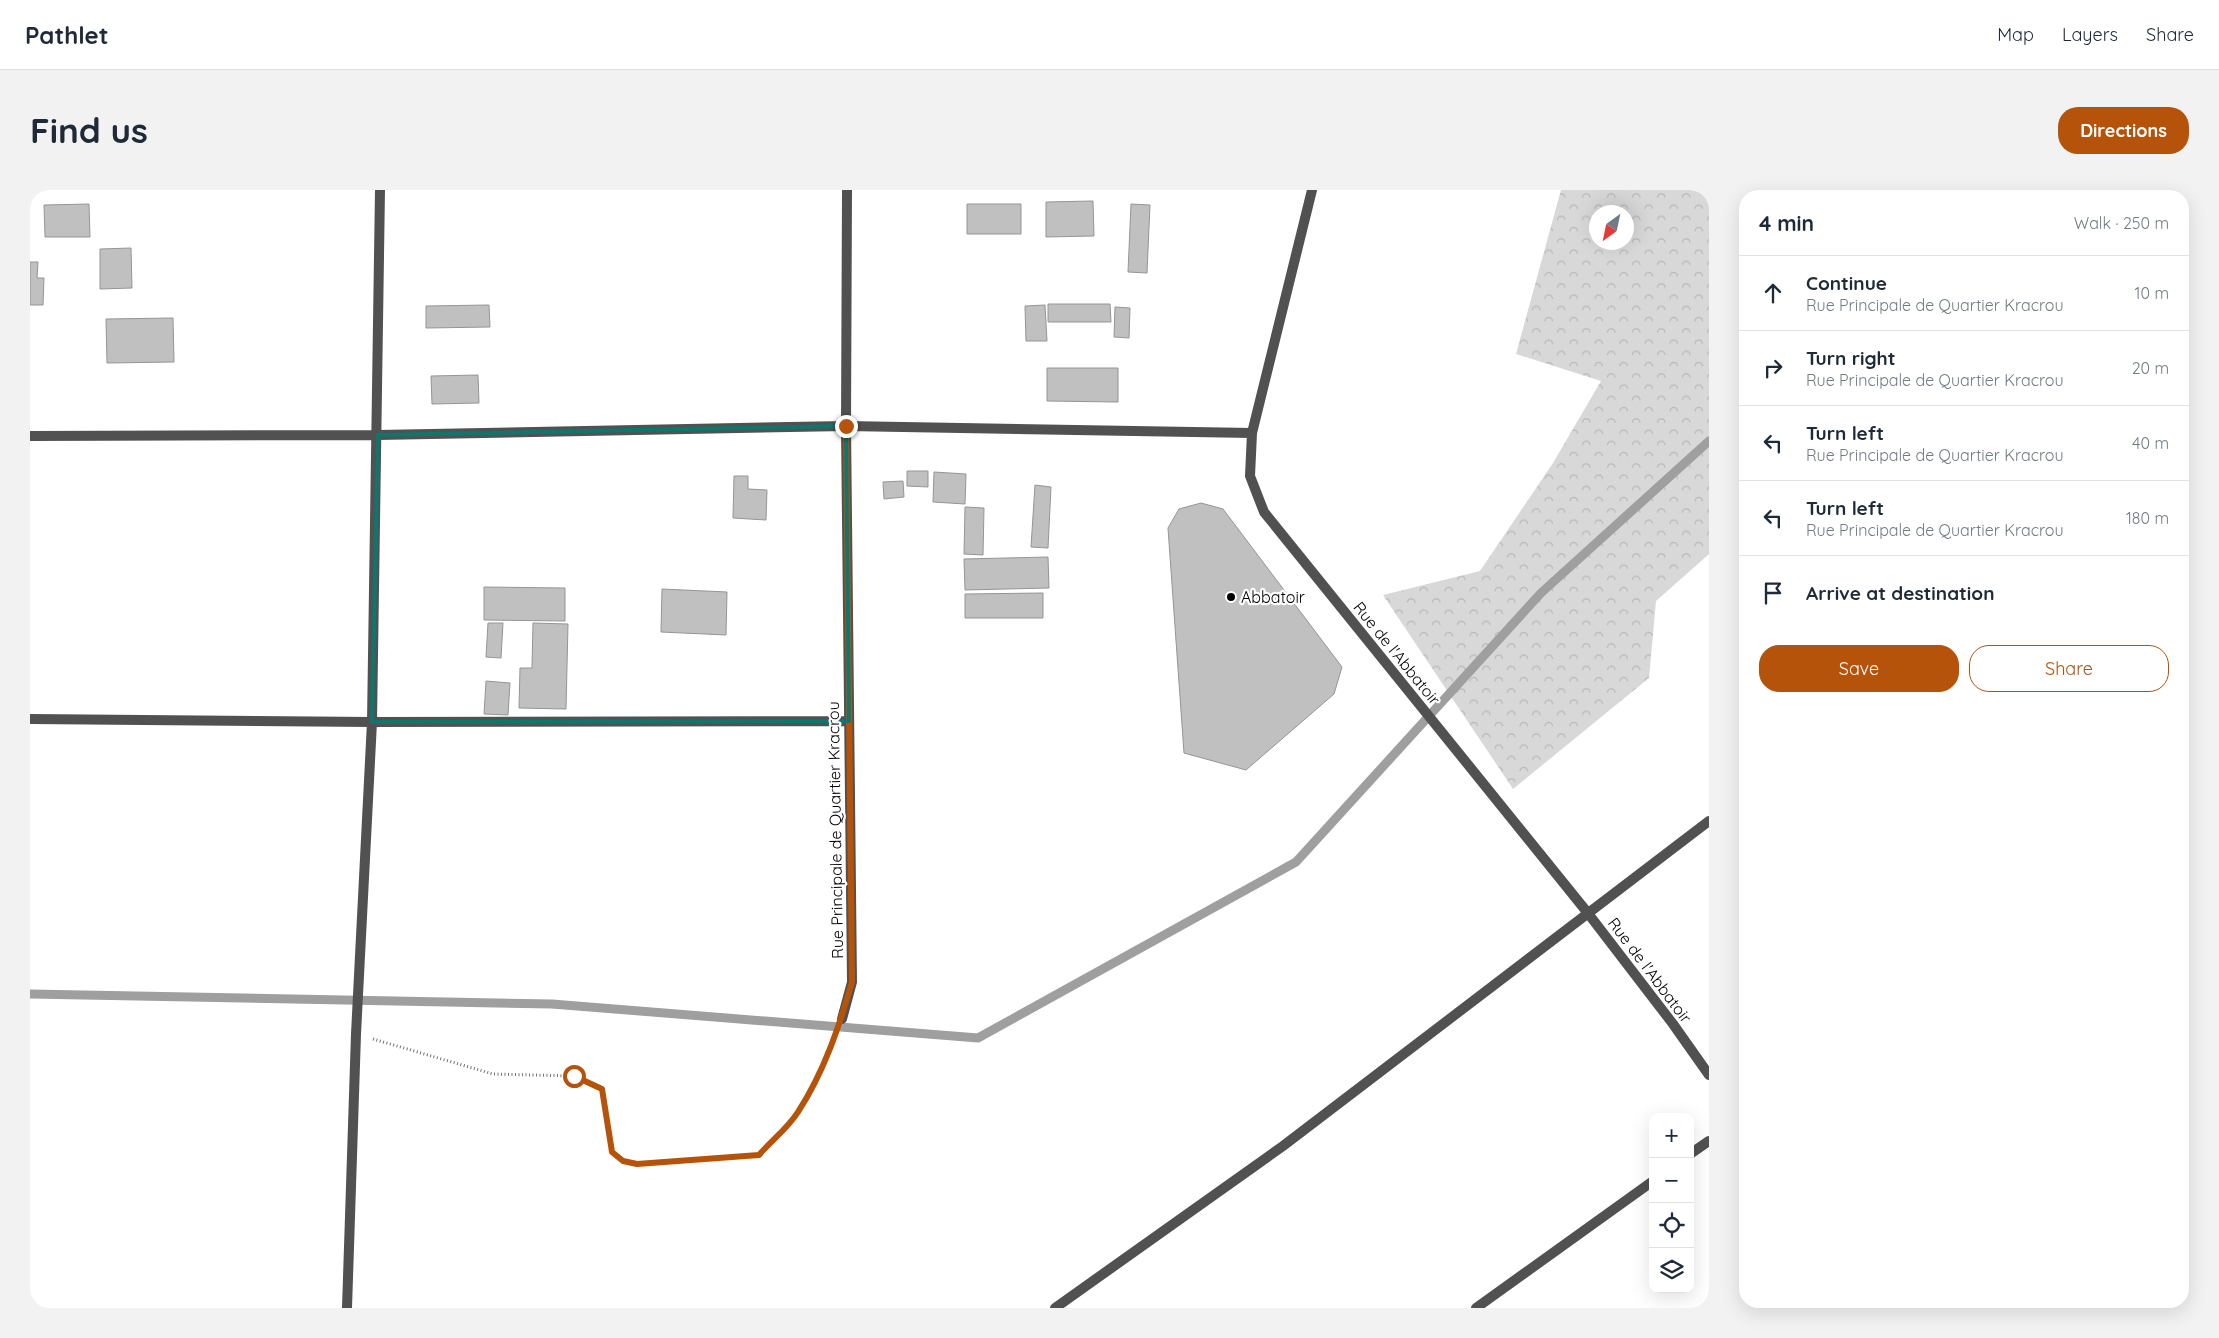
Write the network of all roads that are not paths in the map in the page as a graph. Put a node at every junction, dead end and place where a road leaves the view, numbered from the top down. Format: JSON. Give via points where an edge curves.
{"nodes":[{"id":1,"x":380,"y":190,"type":"edge"},
{"id":2,"x":847,"y":190,"type":"edge"},
{"id":3,"x":1312,"y":190,"type":"edge"},
{"id":4,"x":846,"y":426,"type":"junction"},
{"id":5,"x":1252,"y":433,"type":"junction"},
{"id":6,"x":378,"y":435,"type":"junction"},
{"id":7,"x":30,"y":436,"type":"edge"},
{"id":8,"x":30,"y":719,"type":"edge"},
{"id":9,"x":849,"y":721,"type":"junction"},
{"id":10,"x":372,"y":722,"type":"junction"},
{"id":11,"x":1709,"y":821,"type":"edge"},
{"id":12,"x":1587,"y":912,"type":"junction"},
{"id":13,"x":842,"y":1018,"type":"road end"},
{"id":14,"x":1709,"y":1075,"type":"edge"},
{"id":15,"x":1709,"y":1140,"type":"edge"},
{"id":16,"x":1694,"y":1151,"type":"edge"},
{"id":17,"x":1649,"y":1184,"type":"edge"},
{"id":18,"x":347,"y":1308,"type":"edge"},
{"id":19,"x":1055,"y":1308,"type":"edge"},
{"id":20,"x":1476,"y":1308,"type":"edge"}],
"edges":[{"from":1,"to":6,"type":"street"},
{"from":2,"to":4,"type":"street","name":"Rue Principale de Quartier Kracrou"},
{"from":3,"to":5,"type":"street","name":"Rue de l'Abbatoir"},
{"from":4,"to":5,"type":"street"},
{"from":4,"to":6,"type":"street"},
{"from":4,"to":9,"type":"street","name":"Rue Principale de Quartier Kracrou"},
{"from":5,"to":12,"type":"street","name":"Rue de l'Abbatoir","via":[[1250,476],[1264,512]]},
{"from":6,"to":7,"type":"street"},
{"from":6,"to":10,"type":"street"},
{"from":8,"to":10,"type":"street"},
{"from":9,"to":10,"type":"street"},
{"from":9,"to":13,"type":"street","name":"Rue Principale de Quartier Kracrou","via":[[852,982]]},
{"from":10,"to":18,"type":"street","via":[[356,1034]]},
{"from":11,"to":12,"type":"street"},
{"from":12,"to":14,"type":"street","name":"Rue de l'Abbatoir"},
{"from":12,"to":19,"type":"street","via":[[1283,1146]]},
{"from":15,"to":16,"type":"street"},
{"from":17,"to":20,"type":"street"}]}
